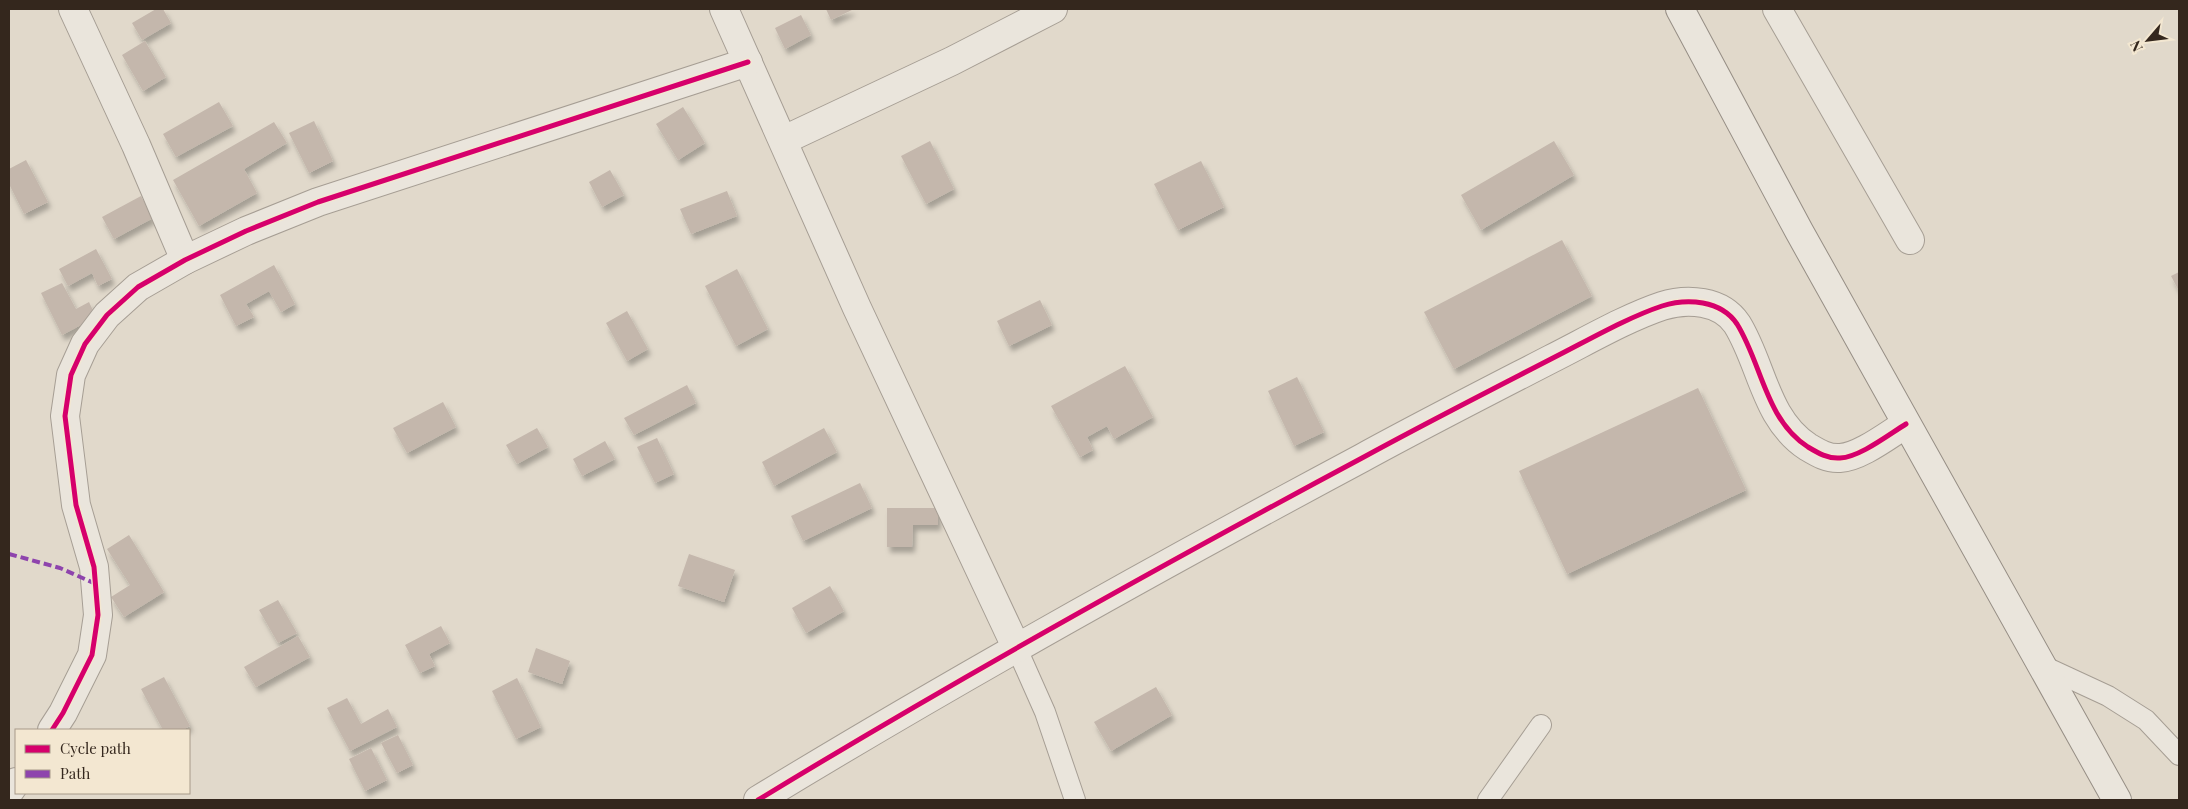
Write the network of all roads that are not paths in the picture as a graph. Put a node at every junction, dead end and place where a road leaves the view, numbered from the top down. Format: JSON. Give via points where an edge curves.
{"nodes":[{"id":1,"x":74,"y":9,"type":"edge"},
{"id":2,"x":724,"y":9,"type":"edge"},
{"id":3,"x":1054,"y":9,"type":"edge"},
{"id":4,"x":1680,"y":9,"type":"edge"},
{"id":5,"x":1777,"y":9,"type":"edge"},
{"id":6,"x":748,"y":62,"type":"junction"},
{"id":7,"x":784,"y":140,"type":"junction"},
{"id":8,"x":1910,"y":240,"type":"dead end"},
{"id":9,"x":185,"y":260,"type":"junction"},
{"id":10,"x":1906,"y":424,"type":"junction"},
{"id":11,"x":1017,"y":649,"type":"junction"},
{"id":12,"x":2041,"y":664,"type":"junction"},
{"id":13,"x":1541,"y":724,"type":"dead end"},
{"id":14,"x":53,"y":729,"type":"edge"},
{"id":15,"x":2179,"y":755,"type":"edge"},
{"id":16,"x":1076,"y":798,"type":"edge"},
{"id":17,"x":758,"y":800,"type":"edge"},
{"id":18,"x":1488,"y":800,"type":"edge"},
{"id":19,"x":2117,"y":800,"type":"edge"}],
"edges":[{"from":1,"to":9,"type":"street"},
{"from":2,"to":6,"type":"street"},
{"from":3,"to":7,"type":"street"},
{"from":4,"to":10,"type":"street"},
{"from":5,"to":8,"type":"street"},
{"from":6,"to":7,"type":"street"},
{"from":6,"to":9,"type":"street","via":[[318,202]]},
{"from":7,"to":11,"type":"street","via":[[866,326]]},
{"from":9,"to":14,"type":"street","via":[[138,286],[107,315],[85,344],[71,375],[65,416],[76,506],[94,567],[98,615],[92,655]]},
{"from":10,"to":11,"type":"street","via":[[1850,456],[1836,459],[1820,454],[1796,439],[1777,415],[1736,323],[1721,309],[1702,302],[1682,301],[1662,306],[1592,338],[1429,422]]},
{"from":10,"to":12,"type":"street"},
{"from":11,"to":16,"type":"lane","via":[[1045,712]]},
{"from":11,"to":17,"type":"street"},
{"from":12,"to":15,"type":"lane","via":[[2108,696],[2146,720]]},
{"from":12,"to":19,"type":"street"},
{"from":13,"to":18,"type":"lane"}]}
